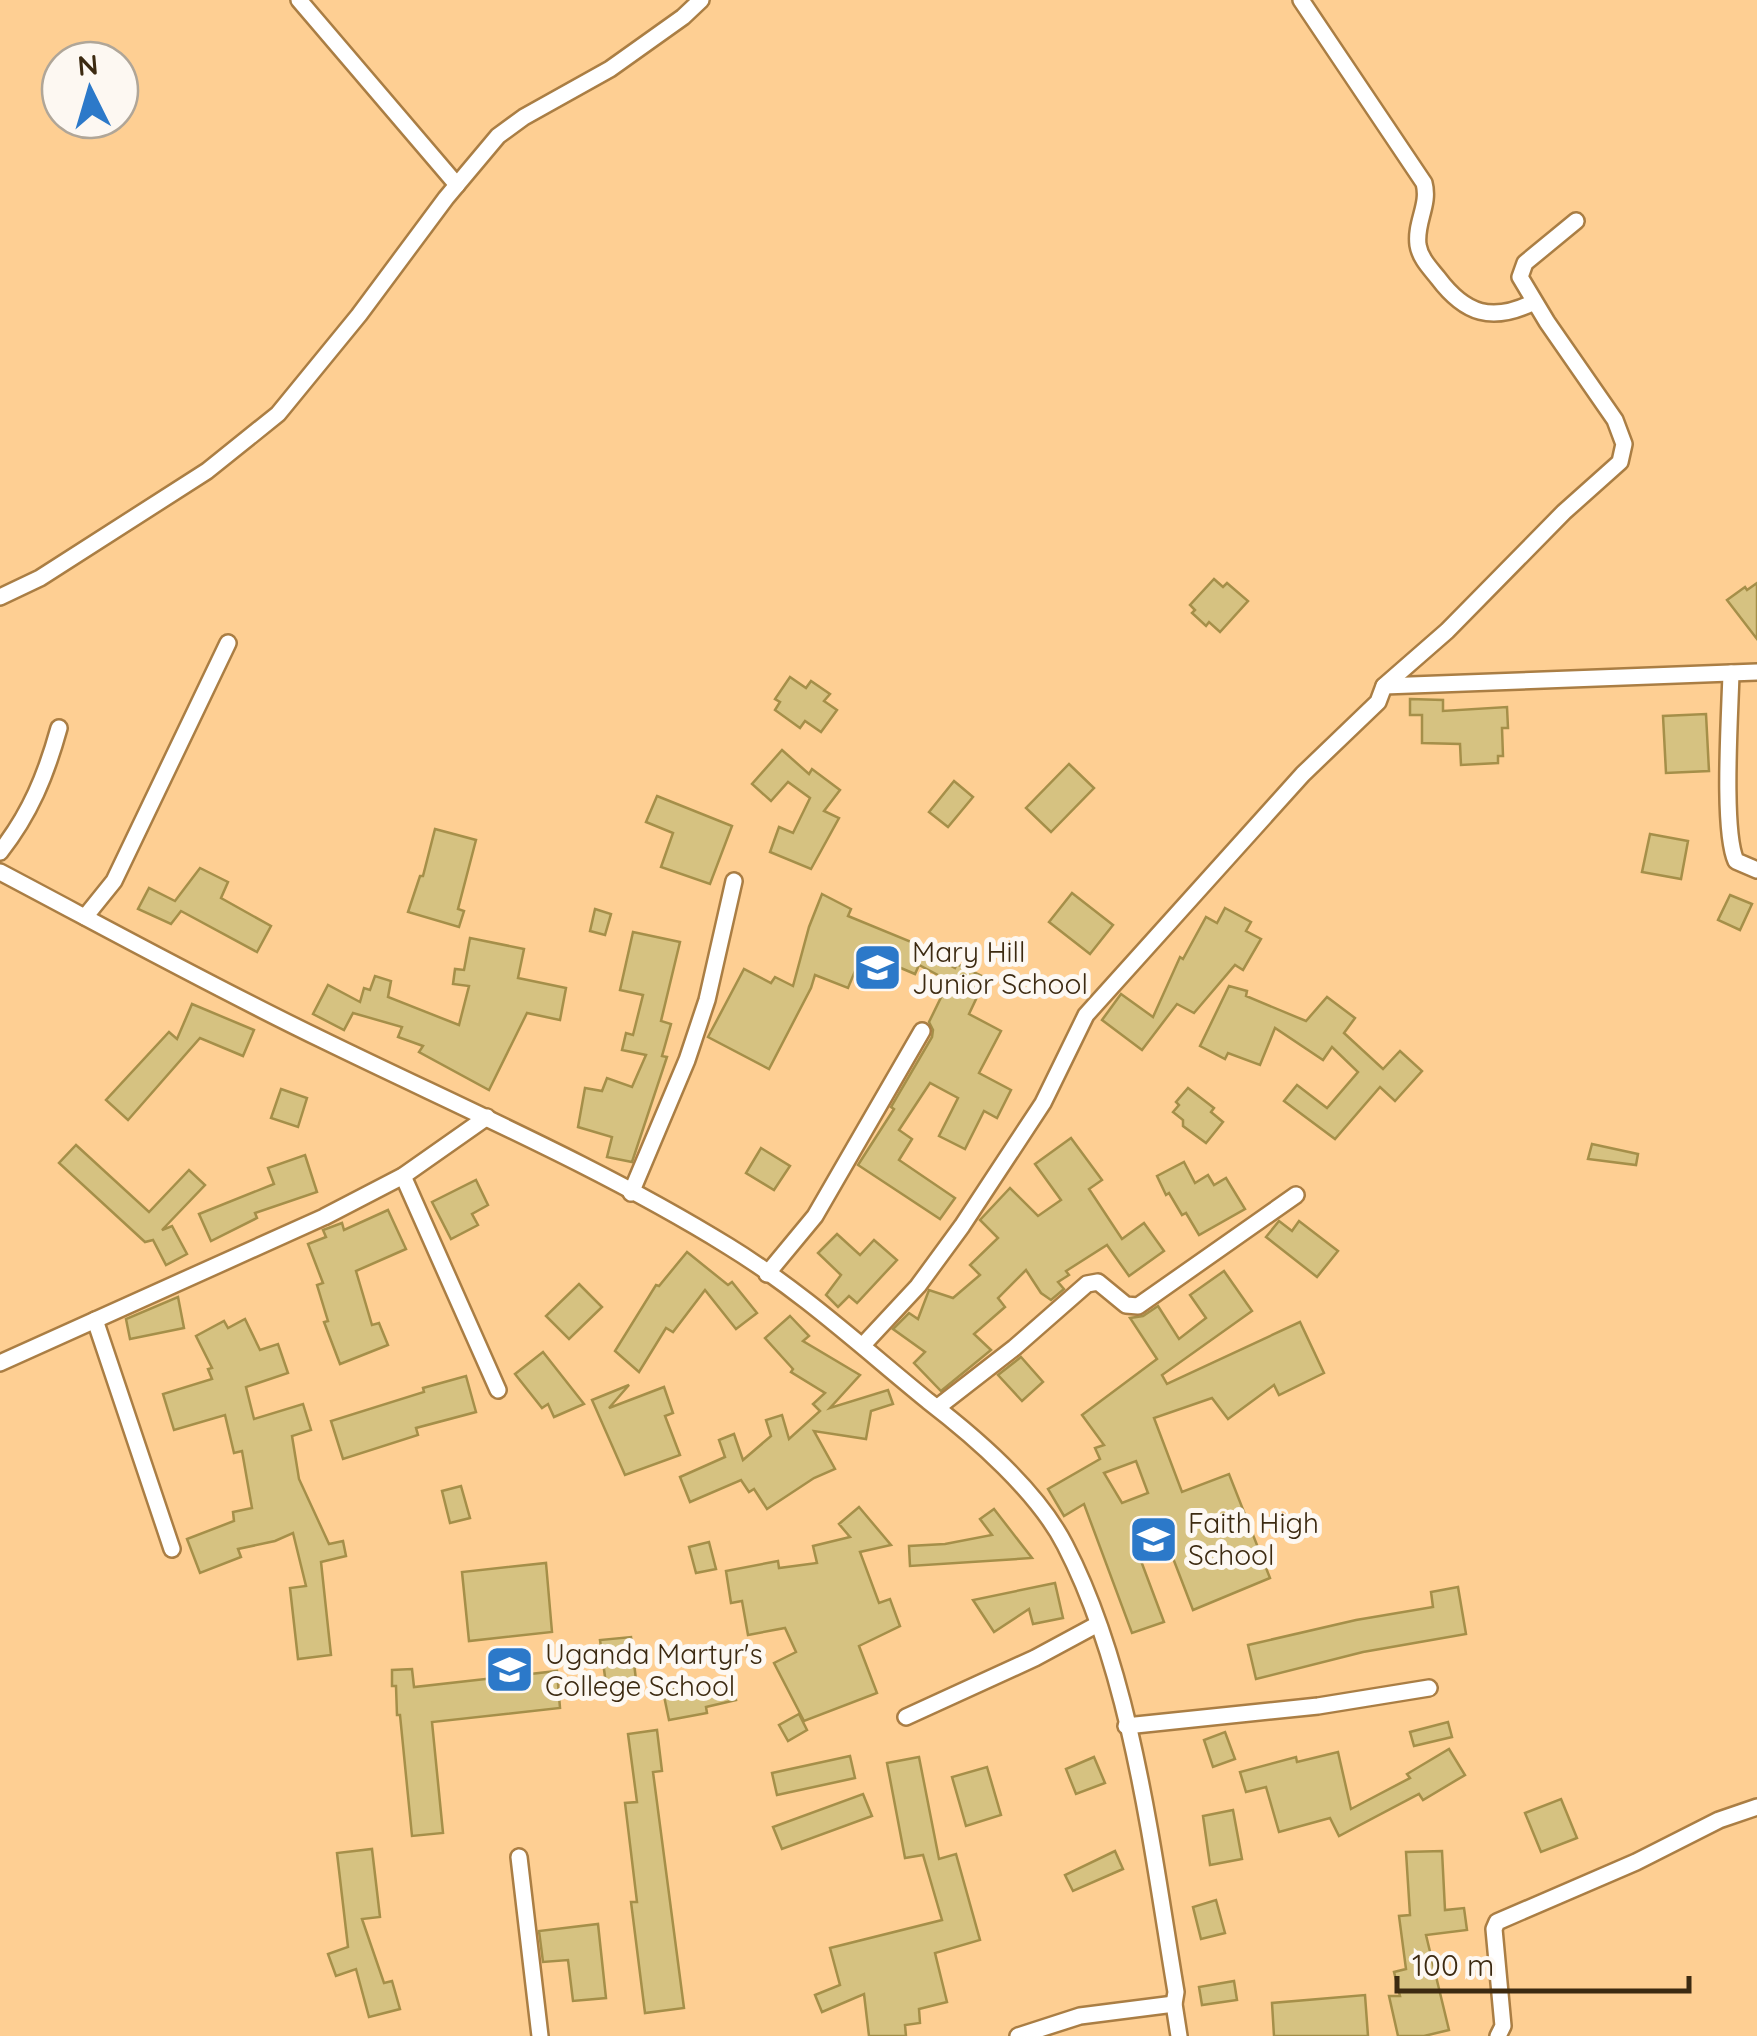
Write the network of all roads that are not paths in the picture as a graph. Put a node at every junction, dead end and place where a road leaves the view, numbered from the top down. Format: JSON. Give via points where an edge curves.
{"nodes":[{"id":1,"x":300,"y":0,"type":"edge"},
{"id":2,"x":701,"y":0,"type":"edge"},
{"id":3,"x":1300,"y":0,"type":"edge"},
{"id":4,"x":457,"y":185,"type":"junction"},
{"id":5,"x":1576,"y":220,"type":"dead end"},
{"id":6,"x":1534,"y":302,"type":"junction"},
{"id":7,"x":0,"y":597,"type":"edge"},
{"id":8,"x":228,"y":643,"type":"dead end"},
{"id":9,"x":1757,"y":672,"type":"edge"},
{"id":10,"x":1731,"y":673,"type":"junction"},
{"id":11,"x":1384,"y":686,"type":"junction"},
{"id":12,"x":59,"y":728,"type":"dead end"},
{"id":13,"x":0,"y":852,"type":"edge"},
{"id":14,"x":1757,"y":870,"type":"edge"},
{"id":15,"x":0,"y":872,"type":"edge"},
{"id":16,"x":734,"y":880,"type":"dead end"},
{"id":17,"x":85,"y":917,"type":"junction"},
{"id":18,"x":922,"y":1031,"type":"dead end"},
{"id":19,"x":487,"y":1117,"type":"junction"},
{"id":20,"x":404,"y":1176,"type":"junction"},
{"id":21,"x":631,"y":1193,"type":"junction"},
{"id":22,"x":1296,"y":1195,"type":"dead end"},
{"id":23,"x":768,"y":1274,"type":"junction"},
{"id":24,"x":94,"y":1320,"type":"junction"},
{"id":25,"x":863,"y":1345,"type":"junction"},
{"id":26,"x":0,"y":1363,"type":"edge"},
{"id":27,"x":498,"y":1390,"type":"dead end"},
{"id":28,"x":938,"y":1407,"type":"junction"},
{"id":29,"x":172,"y":1549,"type":"dead end"},
{"id":30,"x":1098,"y":1624,"type":"junction"},
{"id":31,"x":1428,"y":1688,"type":"dead end"},
{"id":32,"x":906,"y":1716,"type":"dead end"},
{"id":33,"x":1126,"y":1726,"type":"junction"},
{"id":34,"x":1757,"y":1807,"type":"edge"},
{"id":35,"x":520,"y":1857,"type":"dead end"},
{"id":36,"x":1174,"y":2004,"type":"junction"},
{"id":37,"x":540,"y":2036,"type":"edge"},
{"id":38,"x":1018,"y":2036,"type":"edge"},
{"id":39,"x":1180,"y":2036,"type":"edge"},
{"id":40,"x":1498,"y":2036,"type":"edge"}],
"edges":[{"from":1,"to":4,"type":"street"},
{"from":2,"to":4,"type":"street","via":[[610,68],[498,136]]},
{"from":3,"to":6,"type":"street","via":[[1424,183],[1419,253],[1455,301],[1500,313]]},
{"from":4,"to":7,"type":"street","via":[[278,414],[207,471]]},
{"from":5,"to":6,"type":"street","via":[[1525,262],[1520,277]]},
{"from":6,"to":11,"type":"street","via":[[1615,420],[1624,453],[1447,632]]},
{"from":8,"to":17,"type":"street","via":[[114,881]]},
{"from":9,"to":10,"type":"street"},
{"from":10,"to":11,"type":"street"},
{"from":10,"to":14,"type":"street","via":[[1733,854]]},
{"from":11,"to":25,"type":"street","via":[[1378,702],[1086,1015],[1043,1103],[962,1226]]},
{"from":12,"to":13,"type":"street","via":[[46,776]]},
{"from":15,"to":17,"type":"street"},
{"from":16,"to":21,"type":"street","via":[[707,1000]]},
{"from":17,"to":19,"type":"street","via":[[226,994]]},
{"from":18,"to":23,"type":"street","via":[[815,1216]]},
{"from":19,"to":20,"type":"street"},
{"from":19,"to":21,"type":"street"},
{"from":20,"to":24,"type":"street"},
{"from":20,"to":27,"type":"street"},
{"from":21,"to":23,"type":"street"},
{"from":22,"to":28,"type":"street","via":[[1138,1306],[1126,1305],[1098,1282],[1087,1284]]},
{"from":23,"to":25,"type":"street"},
{"from":24,"to":26,"type":"street"},
{"from":24,"to":29,"type":"street"},
{"from":25,"to":28,"type":"street"},
{"from":28,"to":30,"type":"street","via":[[1014,1476],[1064,1541]]},
{"from":30,"to":32,"type":"street"},
{"from":30,"to":33,"type":"street"},
{"from":31,"to":33,"type":"street"},
{"from":33,"to":36,"type":"street"},
{"from":34,"to":40,"type":"street","via":[[1497,1922],[1503,2026]]},
{"from":35,"to":37,"type":"street"},
{"from":36,"to":38,"type":"street","via":[[1080,2016]]},
{"from":36,"to":39,"type":"street"}]}
